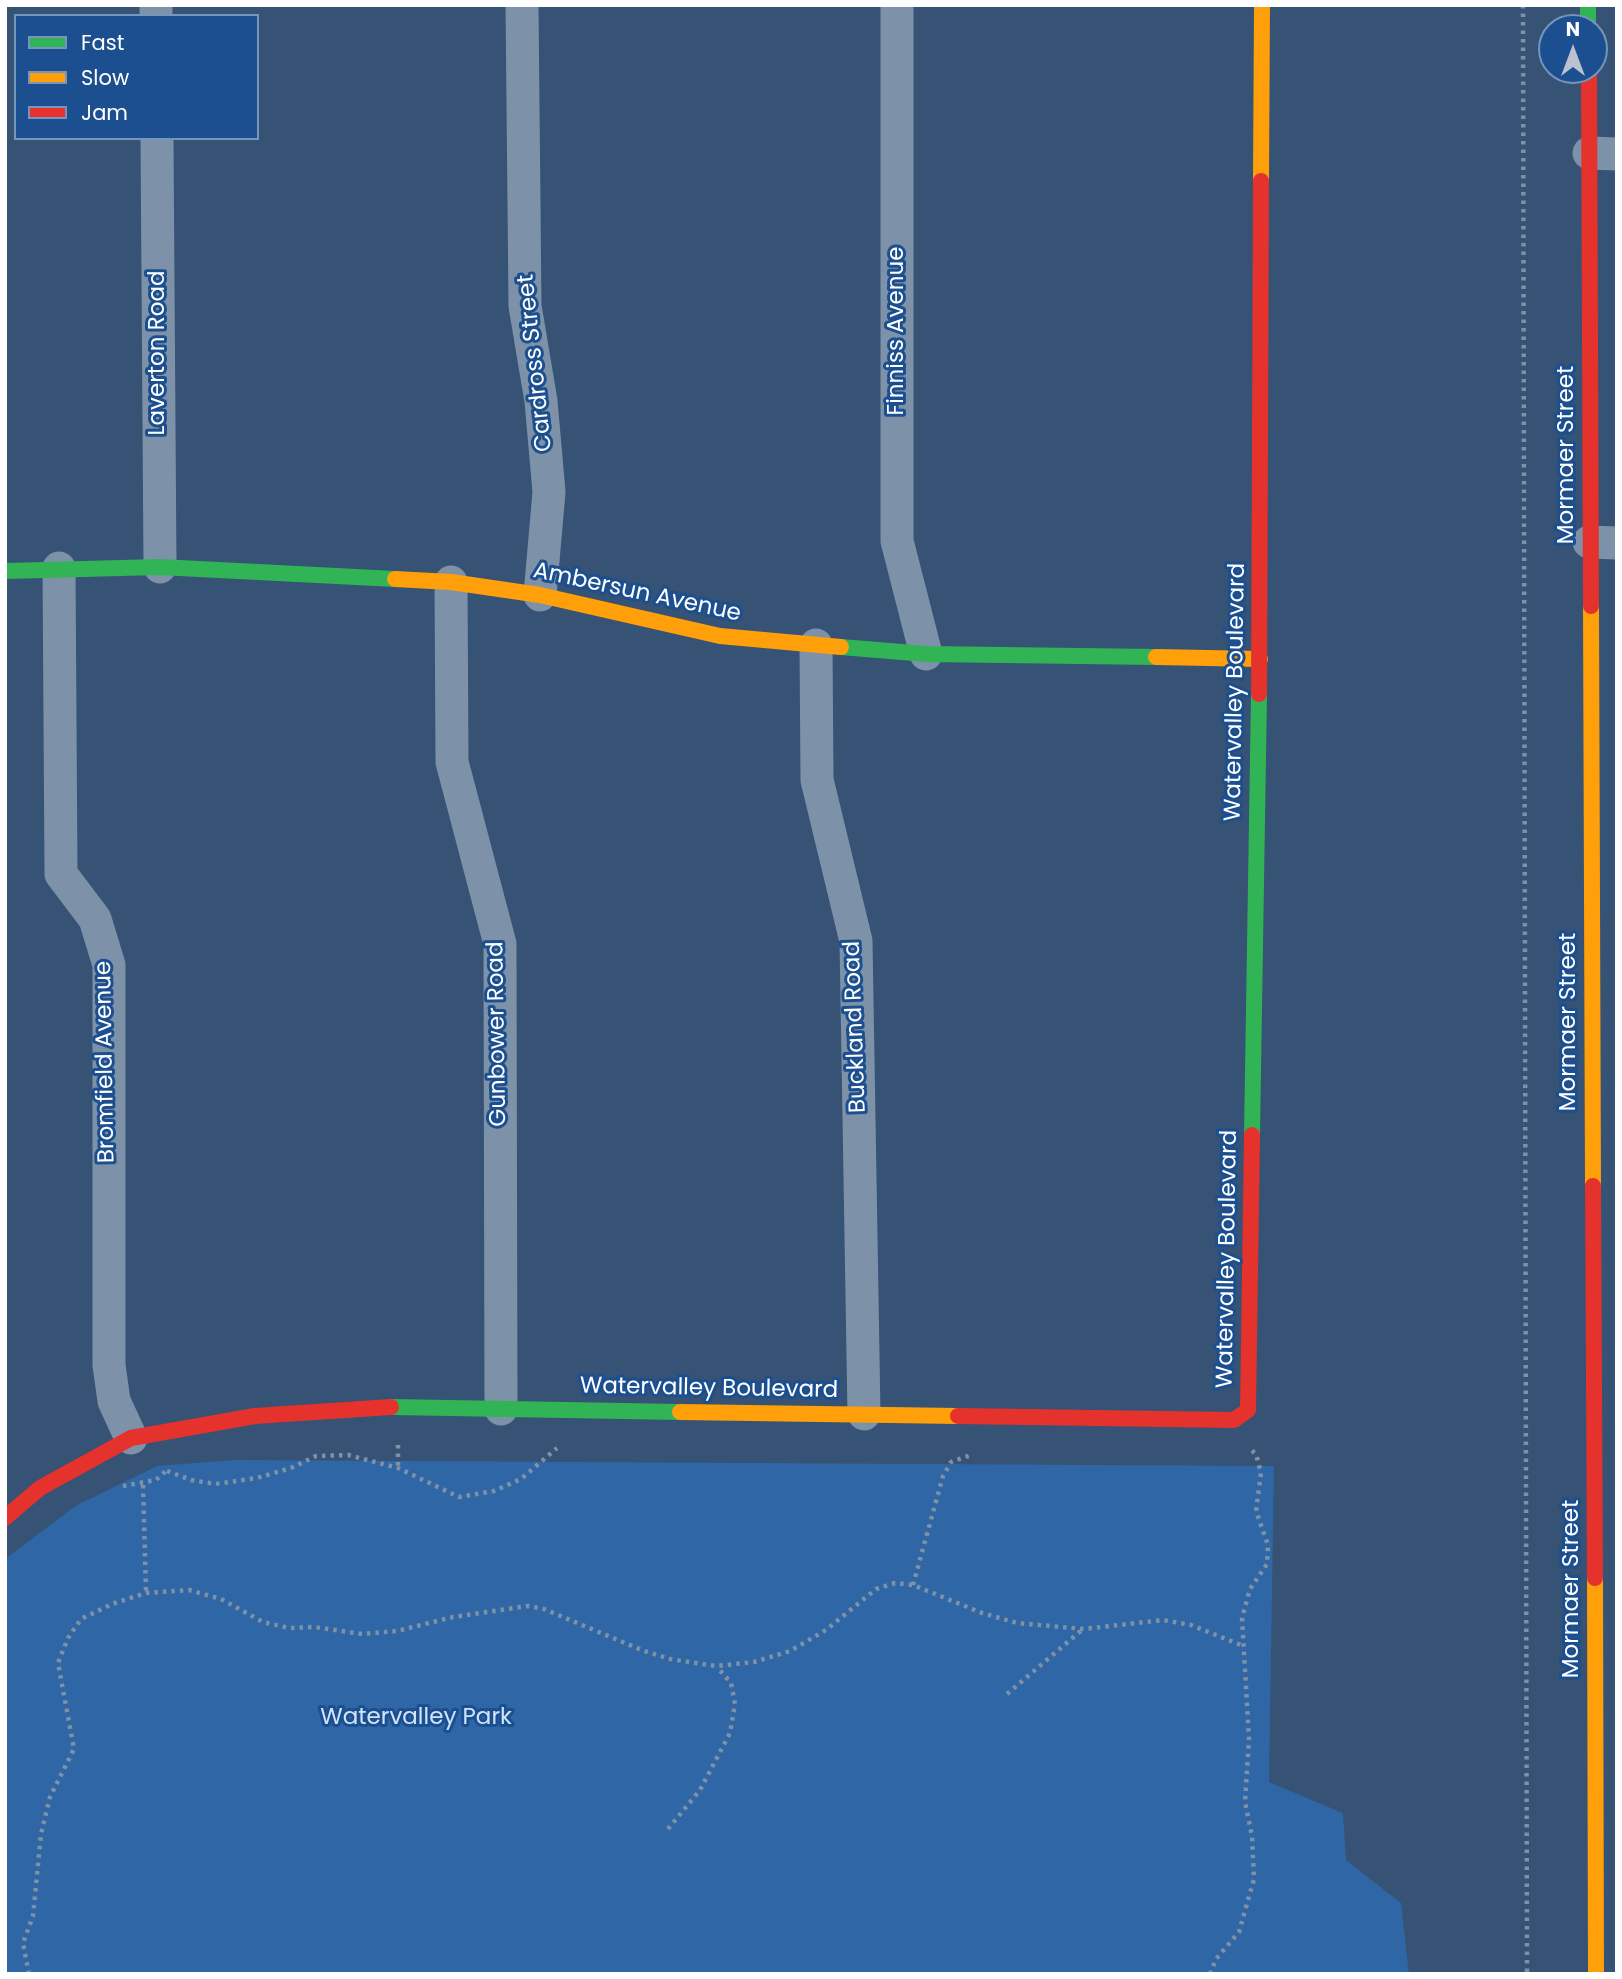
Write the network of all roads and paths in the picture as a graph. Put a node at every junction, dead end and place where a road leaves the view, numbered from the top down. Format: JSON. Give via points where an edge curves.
{"nodes":[{"id":1,"x":522,"y":5,"type":"edge"},
{"id":2,"x":897,"y":5,"type":"edge"},
{"id":3,"x":1262,"y":5,"type":"edge"},
{"id":4,"x":1522,"y":5,"type":"edge"},
{"id":5,"x":1591,"y":84,"type":"edge"},
{"id":6,"x":157,"y":140,"type":"edge"},
{"id":7,"x":1603,"y":153,"type":"edge"},
{"id":8,"x":1603,"y":543,"type":"edge"},
{"id":9,"x":160,"y":567,"type":"junction"},
{"id":10,"x":59,"y":568,"type":"junction"},
{"id":11,"x":5,"y":571,"type":"edge"},
{"id":12,"x":451,"y":582,"type":"junction"},
{"id":13,"x":540,"y":595,"type":"junction"},
{"id":14,"x":816,"y":645,"type":"junction"},
{"id":15,"x":926,"y":654,"type":"junction"},
{"id":16,"x":1259,"y":659,"type":"junction"},
{"id":17,"x":501,"y":1409,"type":"junction"},
{"id":18,"x":864,"y":1414,"type":"junction"},
{"id":19,"x":131,"y":1438,"type":"junction"},
{"id":20,"x":561,"y":1446,"type":"dead end"},
{"id":21,"x":978,"y":1448,"type":"dead end"},
{"id":22,"x":1248,"y":1448,"type":"dead end"},
{"id":23,"x":167,"y":1471,"type":"dead end"},
{"id":24,"x":143,"y":1485,"type":"dead end"},
{"id":25,"x":5,"y":1518,"type":"edge"},
{"id":26,"x":914,"y":1585,"type":"junction"},
{"id":27,"x":146,"y":1593,"type":"junction"},
{"id":28,"x":1084,"y":1629,"type":"junction"},
{"id":29,"x":1241,"y":1645,"type":"junction"},
{"id":30,"x":716,"y":1666,"type":"junction"},
{"id":31,"x":1007,"y":1694,"type":"dead end"},
{"id":32,"x":668,"y":1829,"type":"dead end"},
{"id":33,"x":1603,"y":1966,"type":"edge"},
{"id":34,"x":29,"y":1974,"type":"edge"},
{"id":35,"x":1210,"y":1974,"type":"edge"},
{"id":36,"x":1527,"y":1974,"type":"edge"}],
"edges":[{"from":1,"to":13,"type":"street","name":"Cardross Street","via":[[525,306],[541,401],[549,492]]},
{"from":2,"to":15,"type":"street","name":"Finniss Avenue","via":[[897,541]]},
{"from":3,"to":16,"type":"street","name":"Watervalley Boulevard"},
{"from":4,"to":36,"type":"path"},
{"from":5,"to":7,"type":"street","name":"Mormaer Street"},
{"from":6,"to":9,"type":"street","name":"Laverton Road"},
{"from":7,"to":8,"type":"street","name":"Mormaer Street"},
{"from":8,"to":33,"type":"street","name":"Mormaer Street"},
{"from":9,"to":10,"type":"street","name":"Ambersun Avenue"},
{"from":9,"to":12,"type":"street","name":"Ambersun Avenue"},
{"from":10,"to":11,"type":"street","name":"Ambersun Avenue"},
{"from":10,"to":19,"type":"street","name":"Bromfield Avenue","via":[[61,874],[95,919],[109,965],[109,1365],[114,1401]]},
{"from":12,"to":13,"type":"street","name":"Ambersun Avenue"},
{"from":12,"to":17,"type":"street","name":"Gunbower Road","via":[[452,762],[500,944]]},
{"from":13,"to":14,"type":"street","name":"Ambersun Avenue","via":[[720,636]]},
{"from":14,"to":15,"type":"street","name":"Ambersun Avenue"},
{"from":14,"to":18,"type":"street","name":"Buckland Road","via":[[817,780],[856,941]]},
{"from":15,"to":16,"type":"street","name":"Ambersun Avenue"},
{"from":16,"to":18,"type":"street","name":"Watervalley Boulevard","via":[[1248,1410],[1234,1420]]},
{"from":17,"to":18,"type":"street","name":"Watervalley Boulevard"},
{"from":17,"to":19,"type":"street","name":"Watervalley Boulevard","via":[[381,1407],[256,1416]]},
{"from":19,"to":25,"type":"street","name":"Watervalley Boulevard","via":[[40,1488]]},
{"from":20,"to":23,"type":"path","via":[[521,1479],[494,1491],[459,1497],[398,1468],[348,1455],[316,1455],[257,1478],[215,1484]]},
{"from":21,"to":26,"type":"path","via":[[951,1462],[943,1476]]},
{"from":22,"to":29,"type":"path","via":[[1256,1454],[1261,1474],[1256,1511],[1268,1545],[1267,1564],[1250,1589],[1242,1618]]},
{"from":24,"to":27,"type":"path"},
{"from":26,"to":28,"type":"path","via":[[1017,1623]]},
{"from":26,"to":30,"type":"path","via":[[895,1583],[876,1589],[827,1630],[790,1651],[754,1662]]},
{"from":27,"to":30,"type":"path","via":[[189,1590],[221,1599],[263,1622],[362,1634],[528,1606],[657,1655]]},
{"from":27,"to":34,"type":"path","via":[[81,1619],[58,1663],[74,1749],[50,1797],[41,1834],[33,1916],[23,1942]]},
{"from":28,"to":29,"type":"path","via":[[1163,1620],[1200,1628]]},
{"from":28,"to":31,"type":"path"},
{"from":29,"to":35,"type":"path","via":[[1249,1739],[1245,1802],[1254,1879],[1239,1932],[1216,1959]]},
{"from":30,"to":32,"type":"path","via":[[731,1683],[735,1704],[730,1733],[700,1790]]}]}
